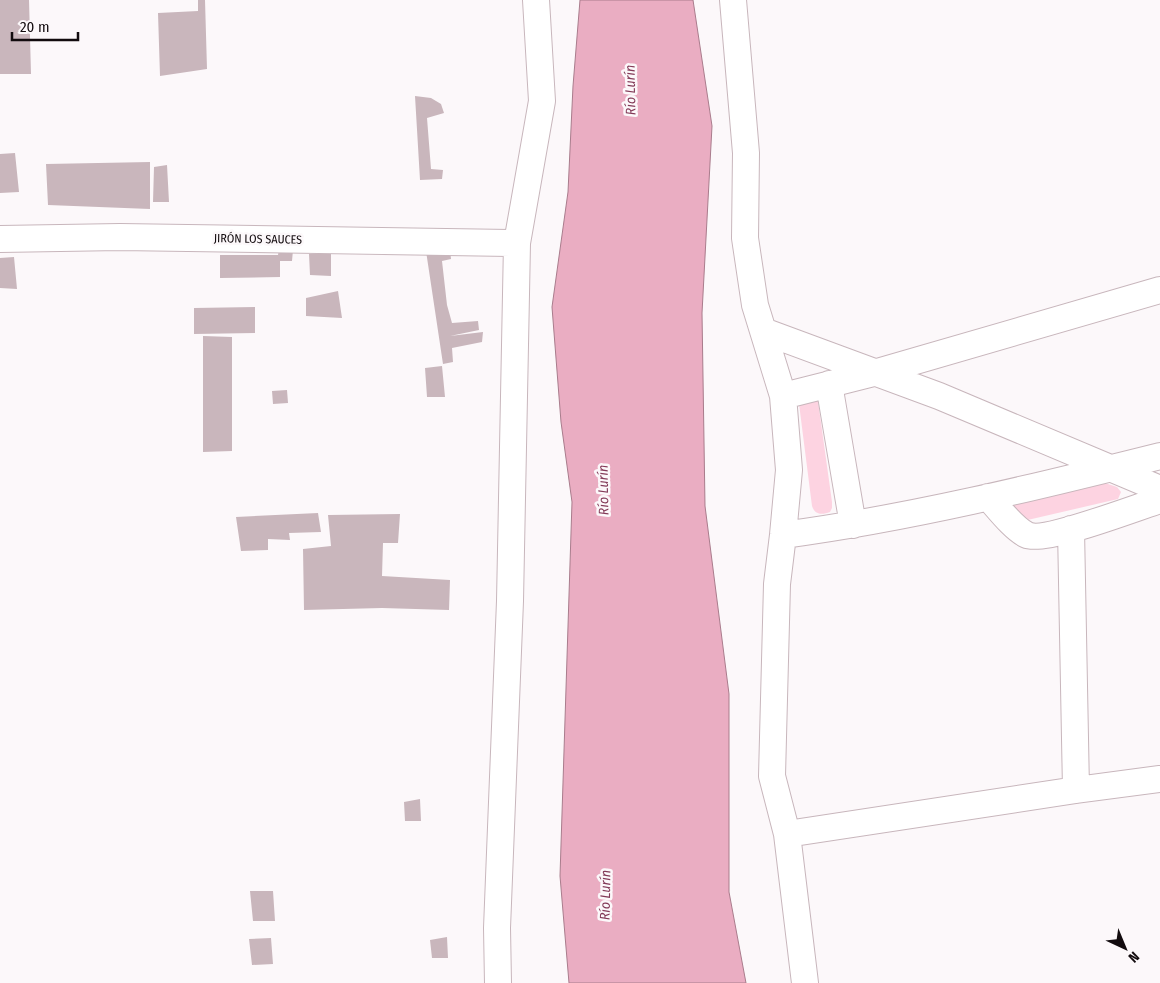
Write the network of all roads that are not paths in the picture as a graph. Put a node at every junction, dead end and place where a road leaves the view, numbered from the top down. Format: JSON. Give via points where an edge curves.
{"nodes":[{"id":1,"x":536,"y":0,"type":"edge"},
{"id":2,"x":733,"y":0,"type":"edge"},
{"id":3,"x":0,"y":240,"type":"edge"},
{"id":4,"x":517,"y":243,"type":"junction"},
{"id":5,"x":1160,"y":290,"type":"edge"},
{"id":6,"x":763,"y":331,"type":"junction"},
{"id":7,"x":874,"y":372,"type":"junction"},
{"id":8,"x":829,"y":384,"type":"junction"},
{"id":9,"x":783,"y":396,"type":"junction"},
{"id":10,"x":1160,"y":456,"type":"edge"},
{"id":11,"x":1109,"y":469,"type":"junction"},
{"id":12,"x":1160,"y":489,"type":"edge"},
{"id":13,"x":988,"y":497,"type":"junction"},
{"id":14,"x":1160,"y":500,"type":"edge"},
{"id":15,"x":853,"y":525,"type":"junction"},
{"id":16,"x":1072,"y":529,"type":"junction"},
{"id":17,"x":783,"y":534,"type":"junction"},
{"id":18,"x":1160,"y":779,"type":"edge"},
{"id":19,"x":1076,"y":790,"type":"junction"},
{"id":20,"x":787,"y":834,"type":"junction"},
{"id":21,"x":498,"y":983,"type":"edge"},
{"id":22,"x":805,"y":983,"type":"edge"}],
"edges":[{"from":1,"to":4,"type":"street","via":[[542,101]]},
{"from":2,"to":6,"type":"street","via":[[746,153],[745,238],[755,305]]},
{"from":3,"to":4,"type":"street","name":"JIRÓN LOS SAUCES","via":[[120,237]]},
{"from":4,"to":21,"type":"street"},
{"from":5,"to":7,"type":"street"},
{"from":6,"to":7,"type":"street"},
{"from":6,"to":9,"type":"street"},
{"from":7,"to":8,"type":"street"},
{"from":7,"to":11,"type":"street","via":[[939,396]]},
{"from":8,"to":9,"type":"street"},
{"from":8,"to":15,"type":"street"},
{"from":9,"to":17,"type":"street","via":[[789,470]]},
{"from":10,"to":11,"type":"street"},
{"from":11,"to":12,"type":"street"},
{"from":11,"to":13,"type":"street"},
{"from":13,"to":15,"type":"street"},
{"from":13,"to":16,"type":"street","via":[[1028,536]]},
{"from":14,"to":16,"type":"street"},
{"from":15,"to":17,"type":"street"},
{"from":16,"to":19,"type":"street"},
{"from":17,"to":20,"type":"street","via":[[777,584],[772,776]]},
{"from":18,"to":19,"type":"street"},
{"from":19,"to":20,"type":"street"},
{"from":20,"to":22,"type":"street"}]}
